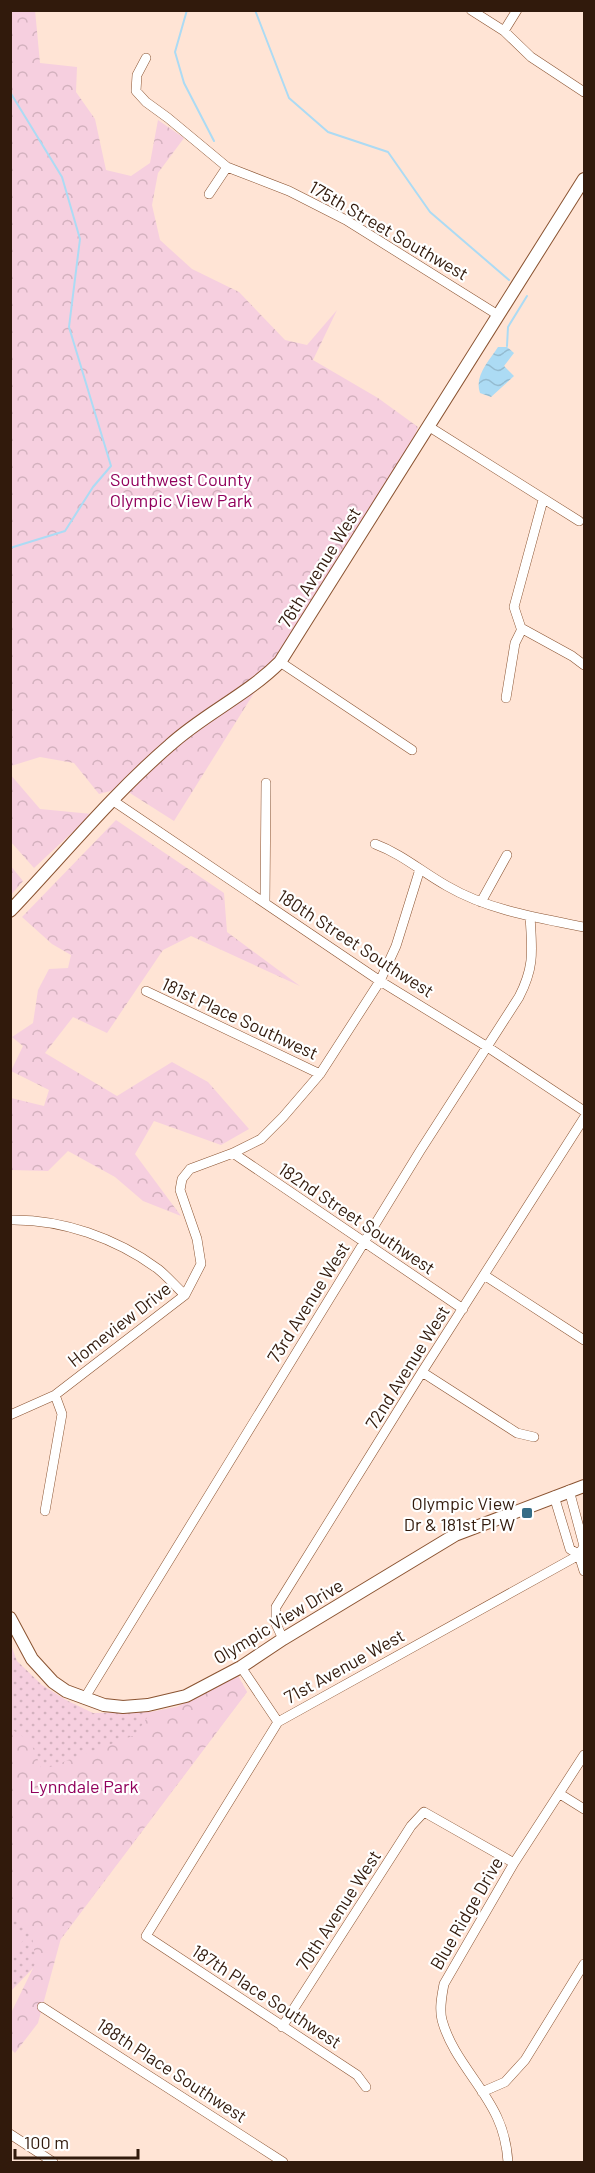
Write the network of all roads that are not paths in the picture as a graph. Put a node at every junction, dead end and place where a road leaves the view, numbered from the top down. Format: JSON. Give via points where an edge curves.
{"nodes":[{"id":1,"x":471,"y":10,"type":"edge"},
{"id":2,"x":517,"y":10,"type":"edge"},
{"id":3,"x":504,"y":31,"type":"junction"},
{"id":4,"x":146,"y":58,"type":"dead end"},
{"id":5,"x":585,"y":92,"type":"edge"},
{"id":6,"x":227,"y":166,"type":"junction"},
{"id":7,"x":585,"y":179,"type":"edge"},
{"id":8,"x":209,"y":194,"type":"dead end"},
{"id":9,"x":498,"y":315,"type":"junction"},
{"id":10,"x":428,"y":426,"type":"junction"},
{"id":11,"x":543,"y":500,"type":"junction"},
{"id":12,"x":579,"y":521,"type":"dead end"},
{"id":13,"x":522,"y":629,"type":"junction"},
{"id":14,"x":280,"y":662,"type":"junction"},
{"id":15,"x":585,"y":665,"type":"edge"},
{"id":16,"x":506,"y":698,"type":"dead end"},
{"id":17,"x":412,"y":750,"type":"dead end"},
{"id":18,"x":266,"y":783,"type":"dead end"},
{"id":19,"x":112,"y":801,"type":"junction"},
{"id":20,"x":375,"y":844,"type":"dead end"},
{"id":21,"x":507,"y":855,"type":"dead end"},
{"id":22,"x":420,"y":869,"type":"junction"},
{"id":23,"x":481,"y":902,"type":"junction"},
{"id":24,"x":265,"y":903,"type":"junction"},
{"id":25,"x":10,"y":911,"type":"edge"},
{"id":26,"x":530,"y":916,"type":"junction"},
{"id":27,"x":585,"y":927,"type":"edge"},
{"id":28,"x":380,"y":981,"type":"junction"},
{"id":29,"x":146,"y":991,"type":"dead end"},
{"id":30,"x":486,"y":1046,"type":"junction"},
{"id":31,"x":320,"y":1074,"type":"junction"},
{"id":32,"x":585,"y":1111,"type":"edge"},
{"id":33,"x":585,"y":1118,"type":"edge"},
{"id":34,"x":233,"y":1153,"type":"junction"},
{"id":35,"x":10,"y":1220,"type":"edge"},
{"id":36,"x":363,"y":1243,"type":"junction"},
{"id":37,"x":484,"y":1275,"type":"junction"},
{"id":38,"x":185,"y":1295,"type":"junction"},
{"id":39,"x":463,"y":1309,"type":"junction"},
{"id":40,"x":585,"y":1340,"type":"edge"},
{"id":41,"x":422,"y":1372,"type":"junction"},
{"id":42,"x":54,"y":1395,"type":"junction"},
{"id":43,"x":10,"y":1415,"type":"edge"},
{"id":44,"x":534,"y":1437,"type":"dead end"},
{"id":45,"x":585,"y":1486,"type":"edge"},
{"id":46,"x":569,"y":1490,"type":"junction"},
{"id":47,"x":554,"y":1496,"type":"junction"},
{"id":48,"x":45,"y":1511,"type":"dead end"},
{"id":49,"x":582,"y":1554,"type":"edge"},
{"id":50,"x":585,"y":1571,"type":"edge"},
{"id":51,"x":10,"y":1618,"type":"edge"},
{"id":52,"x":283,"y":1639,"type":"junction"},
{"id":53,"x":241,"y":1667,"type":"junction"},
{"id":54,"x":84,"y":1699,"type":"junction"},
{"id":55,"x":278,"y":1722,"type":"junction"},
{"id":56,"x":585,"y":1755,"type":"edge"},
{"id":57,"x":560,"y":1794,"type":"junction"},
{"id":58,"x":585,"y":1809,"type":"edge"},
{"id":59,"x":514,"y":1863,"type":"junction"},
{"id":60,"x":146,"y":1936,"type":"joint"},
{"id":61,"x":585,"y":1964,"type":"edge"},
{"id":62,"x":42,"y":2007,"type":"dead end"},
{"id":63,"x":282,"y":2027,"type":"junction"},
{"id":64,"x":366,"y":2086,"type":"dead end"},
{"id":65,"x":483,"y":2092,"type":"junction"},
{"id":66,"x":10,"y":2134,"type":"edge"},
{"id":67,"x":53,"y":2163,"type":"edge"},
{"id":68,"x":283,"y":2163,"type":"edge"},
{"id":69,"x":508,"y":2163,"type":"edge"}],
"edges":[{"from":1,"to":3,"type":"street"},
{"from":2,"to":3,"type":"street"},
{"from":3,"to":5,"type":"street","via":[[531,57]]},
{"from":4,"to":6,"type":"street","name":"175th Street Southwest","via":[[137,75],[136,91]]},
{"from":6,"to":8,"type":"street"},
{"from":6,"to":9,"type":"street","name":"175th Street Southwest","via":[[346,220]]},
{"from":7,"to":9,"type":"street","name":"76th Avenue West"},
{"from":9,"to":10,"type":"street","name":"76th Avenue West"},
{"from":10,"to":11,"type":"street"},
{"from":10,"to":14,"type":"street","name":"76th Avenue West"},
{"from":11,"to":12,"type":"street"},
{"from":11,"to":13,"type":"street","via":[[514,607]]},
{"from":13,"to":15,"type":"street"},
{"from":13,"to":16,"type":"street","via":[[515,643]]},
{"from":14,"to":17,"type":"street"},
{"from":14,"to":19,"type":"street","name":"76th Avenue West","via":[[249,689],[187,730]]},
{"from":18,"to":24,"type":"street"},
{"from":19,"to":24,"type":"street","name":"180th Street Southwest"},
{"from":19,"to":25,"type":"street","name":"76th Avenue West"},
{"from":20,"to":22,"type":"street","via":[[392,850]]},
{"from":21,"to":23,"type":"street"},
{"from":22,"to":23,"type":"street"},
{"from":22,"to":28,"type":"street","via":[[396,946]]},
{"from":23,"to":26,"type":"street"},
{"from":24,"to":28,"type":"street","name":"180th Street Southwest"},
{"from":26,"to":27,"type":"street"},
{"from":26,"to":30,"type":"street","name":"73rd Avenue West","via":[[532,960],[528,980]]},
{"from":28,"to":30,"type":"street","name":"180th Street Southwest"},
{"from":28,"to":31,"type":"street"},
{"from":29,"to":31,"type":"street","name":"181st Place Southwest"},
{"from":30,"to":32,"type":"street","name":"180th Street Southwest"},
{"from":30,"to":36,"type":"street","name":"73rd Avenue West"},
{"from":31,"to":34,"type":"street","via":[[261,1139]]},
{"from":33,"to":37,"type":"street","name":"72nd Avenue West"},
{"from":34,"to":36,"type":"street","name":"182nd Street Southwest"},
{"from":34,"to":38,"type":"street","name":"Homeview Drive","via":[[190,1169],[182,1179],[180,1190],[201,1264]]},
{"from":35,"to":38,"type":"street","via":[[37,1219],[76,1228],[125,1248],[159,1270]]},
{"from":36,"to":39,"type":"street","name":"182nd Street Southwest"},
{"from":36,"to":54,"type":"street","name":"73rd Avenue West"},
{"from":37,"to":39,"type":"street","name":"72nd Avenue West"},
{"from":37,"to":40,"type":"street"},
{"from":38,"to":42,"type":"street","name":"Homeview Drive"},
{"from":39,"to":41,"type":"street","name":"72nd Avenue West"},
{"from":41,"to":44,"type":"street","via":[[517,1432]]},
{"from":41,"to":52,"type":"street","name":"72nd Avenue West","via":[[276,1607],[276,1624]]},
{"from":42,"to":43,"type":"street","name":"Homeview Drive"},
{"from":42,"to":48,"type":"street","via":[[62,1414]]},
{"from":45,"to":46,"type":"street","name":"Olympic View Drive"},
{"from":46,"to":47,"type":"street","name":"Olympic View Drive"},
{"from":46,"to":49,"type":"street","via":[[584,1546]]},
{"from":47,"to":49,"type":"street","via":[[570,1549]]},
{"from":47,"to":52,"type":"street","name":"Olympic View Drive","via":[[455,1535]]},
{"from":49,"to":50,"type":"street"},
{"from":49,"to":55,"type":"street","name":"71st Avenue West"},
{"from":51,"to":54,"type":"street","name":"Olympic View Drive","via":[[41,1670],[66,1691]]},
{"from":52,"to":53,"type":"street","name":"Olympic View Drive"},
{"from":53,"to":54,"type":"street","name":"Olympic View Drive","via":[[186,1696],[148,1705],[123,1707]]},
{"from":53,"to":55,"type":"street"},
{"from":55,"to":60,"type":"street","name":"71st Avenue West"},
{"from":56,"to":57,"type":"street","name":"Blue Ridge Drive"},
{"from":57,"to":58,"type":"street"},
{"from":57,"to":59,"type":"street","name":"Blue Ridge Drive"},
{"from":59,"to":63,"type":"street","name":"70th Avenue West","via":[[424,1812],[411,1826]]},
{"from":59,"to":65,"type":"street","name":"Blue Ridge Drive","via":[[444,1984],[441,2000],[442,2020],[453,2046]]},
{"from":60,"to":63,"type":"street","name":"187th Place Southwest"},
{"from":61,"to":65,"type":"street","via":[[525,2060],[505,2082]]},
{"from":62,"to":68,"type":"street","name":"188th Place Southwest"},
{"from":63,"to":64,"type":"street","name":"187th Place Southwest","via":[[357,2075]]},
{"from":65,"to":69,"type":"street","name":"Blue Ridge Drive","via":[[498,2118]]},
{"from":66,"to":67,"type":"street"}]}
